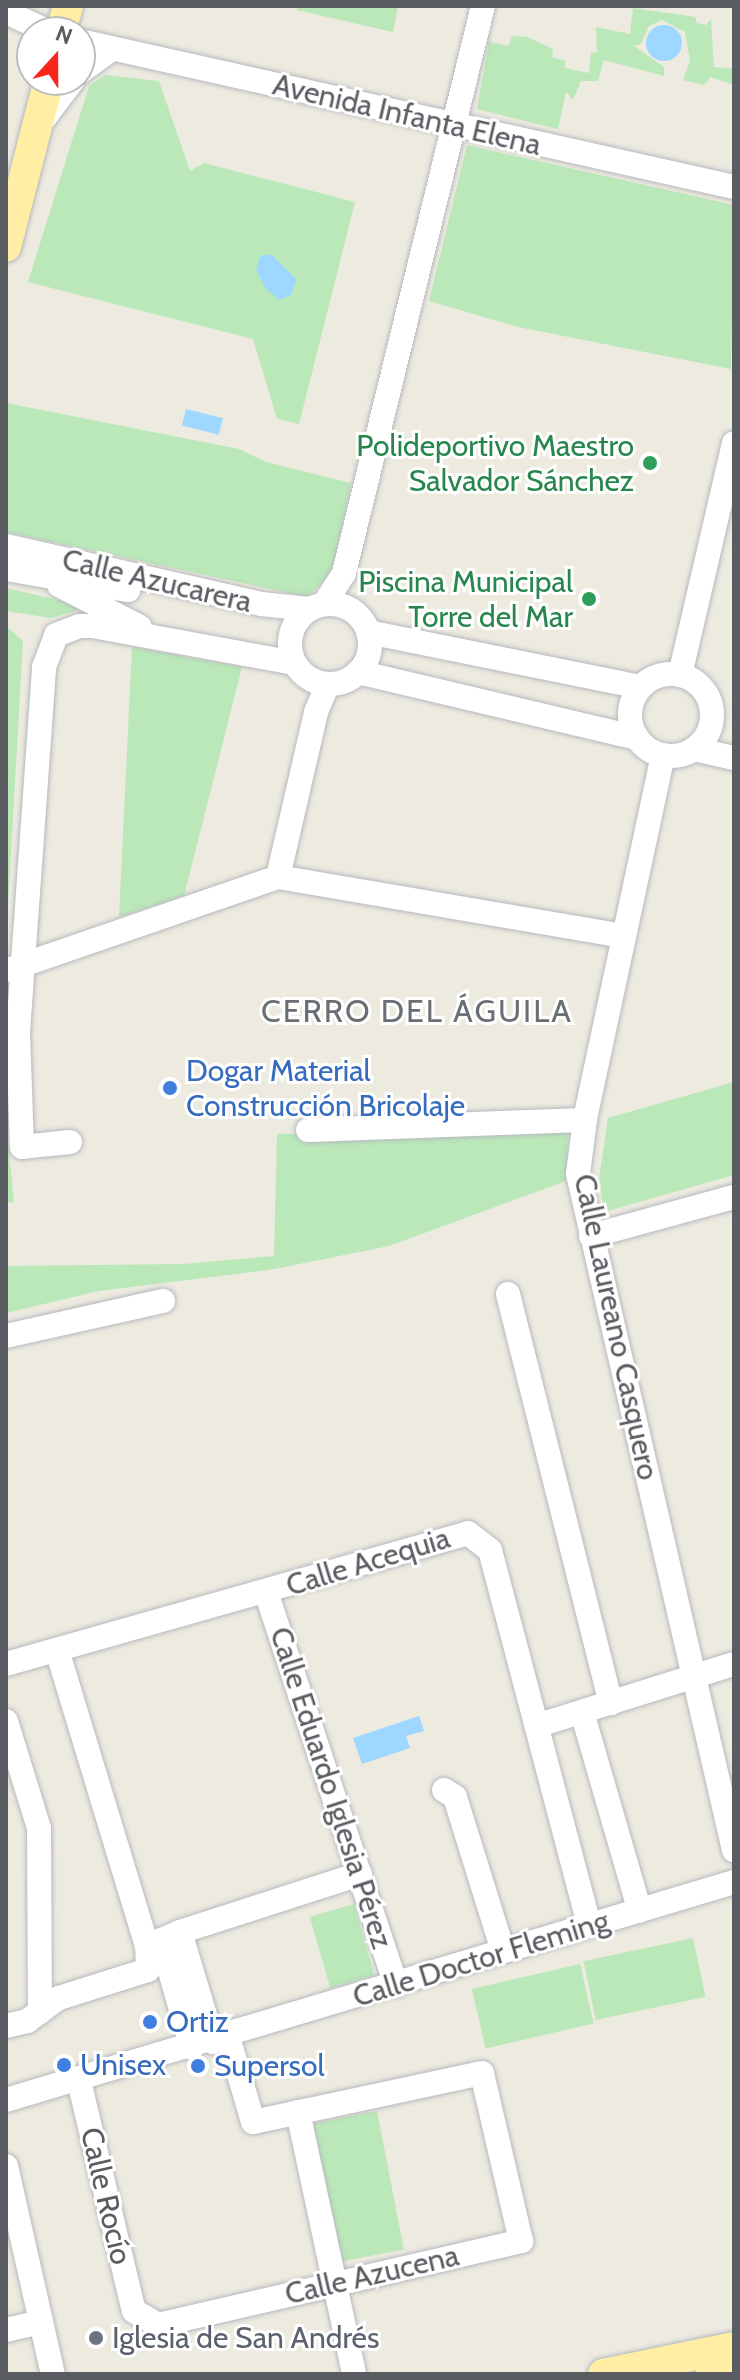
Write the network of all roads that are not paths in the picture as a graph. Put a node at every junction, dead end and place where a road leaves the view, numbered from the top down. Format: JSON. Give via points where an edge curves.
{"nodes":[{"id":1,"x":483,"y":6,"type":"edge"},
{"id":2,"x":96,"y":45,"type":"edge"},
{"id":3,"x":112,"y":49,"type":"junction"},
{"id":4,"x":96,"y":60,"type":"edge"},
{"id":5,"x":45,"y":96,"type":"edge"},
{"id":6,"x":61,"y":96,"type":"edge"},
{"id":7,"x":37,"y":127,"type":"junction"},
{"id":8,"x":457,"y":128,"type":"junction"},
{"id":9,"x":734,"y":187,"type":"edge"},
{"id":10,"x":6,"y":247,"type":"edge"},
{"id":11,"x":734,"y":443,"type":"edge"},
{"id":12,"x":6,"y":546,"type":"edge"},
{"id":13,"x":6,"y":569,"type":"edge"},
{"id":14,"x":35,"y":574,"type":"junction"},
{"id":15,"x":261,"y":604,"type":"junction"},
{"id":16,"x":327,"y":607,"type":"junction"},
{"id":17,"x":368,"y":632,"type":"junction"},
{"id":18,"x":153,"y":633,"type":"junction"},
{"id":19,"x":358,"y":672,"type":"junction"},
{"id":20,"x":310,"y":675,"type":"junction"},
{"id":21,"x":680,"y":675,"type":"junction"},
{"id":22,"x":641,"y":687,"type":"junction"},
{"id":23,"x":722,"y":704,"type":"edge"},
{"id":24,"x":637,"y":738,"type":"junction"},
{"id":25,"x":694,"y":749,"type":"junction"},
{"id":26,"x":663,"y":755,"type":"junction"},
{"id":27,"x":734,"y":758,"type":"edge"},
{"id":28,"x":278,"y":877,"type":"junction"},
{"id":29,"x":624,"y":936,"type":"junction"},
{"id":30,"x":14,"y":968,"type":"edge"},
{"id":31,"x":585,"y":1120,"type":"junction"},
{"id":32,"x":308,"y":1130,"type":"dead end"},
{"id":33,"x":70,"y":1142,"type":"dead end"},
{"id":34,"x":734,"y":1197,"type":"edge"},
{"id":35,"x":591,"y":1236,"type":"junction"},
{"id":36,"x":508,"y":1294,"type":"dead end"},
{"id":37,"x":163,"y":1301,"type":"dead end"},
{"id":38,"x":6,"y":1336,"type":"edge"},
{"id":39,"x":266,"y":1592,"type":"junction"},
{"id":40,"x":57,"y":1650,"type":"junction"},
{"id":41,"x":6,"y":1664,"type":"edge"},
{"id":42,"x":734,"y":1664,"type":"edge"},
{"id":43,"x":691,"y":1676,"type":"junction"},
{"id":44,"x":611,"y":1703,"type":"junction"},
{"id":45,"x":582,"y":1712,"type":"junction"},
{"id":46,"x":6,"y":1721,"type":"edge"},
{"id":47,"x":539,"y":1725,"type":"junction"},
{"id":48,"x":444,"y":1790,"type":"dead end"},
{"id":49,"x":734,"y":1850,"type":"edge"},
{"id":50,"x":360,"y":1874,"type":"junction"},
{"id":51,"x":733,"y":1886,"type":"edge"},
{"id":52,"x":640,"y":1911,"type":"junction"},
{"id":53,"x":589,"y":1925,"type":"junction"},
{"id":54,"x":162,"y":1939,"type":"junction"},
{"id":55,"x":503,"y":1951,"type":"junction"},
{"id":56,"x":396,"y":1985,"type":"junction"},
{"id":57,"x":40,"y":2012,"type":"junction"},
{"id":58,"x":6,"y":2026,"type":"edge"},
{"id":59,"x":211,"y":2042,"type":"junction"},
{"id":60,"x":79,"y":2081,"type":"junction"},
{"id":61,"x":6,"y":2100,"type":"edge"},
{"id":62,"x":298,"y":2112,"type":"junction"},
{"id":63,"x":6,"y":2166,"type":"edge"},
{"id":64,"x":333,"y":2282,"type":"junction"},
{"id":65,"x":134,"y":2311,"type":"joint"},
{"id":66,"x":41,"y":2322,"type":"junction"},
{"id":67,"x":6,"y":2330,"type":"edge"},
{"id":68,"x":734,"y":2347,"type":"edge"},
{"id":69,"x":734,"y":2369,"type":"edge"},
{"id":70,"x":53,"y":2374,"type":"edge"},
{"id":71,"x":354,"y":2374,"type":"edge"},
{"id":72,"x":603,"y":2374,"type":"edge"},
{"id":73,"x":711,"y":2374,"type":"edge"}],
"edges":[{"from":1,"to":8,"type":"street"},
{"from":2,"to":3,"type":"street","name":"Avenida Infanta Elena"},
{"from":3,"to":4,"type":"street"},
{"from":3,"to":8,"type":"street","name":"Avenida Infanta Elena"},
{"from":5,"to":7,"type":"main road"},
{"from":6,"to":7,"type":"street"},
{"from":7,"to":10,"type":"main road"},
{"from":8,"to":9,"type":"street","name":"Avenida Infanta Elena"},
{"from":8,"to":16,"type":"street","via":[[344,573]]},
{"from":11,"to":21,"type":"street"},
{"from":12,"to":15,"type":"street","name":"Calle Azucarera"},
{"from":13,"to":14,"type":"street","name":"Calle Azucarera"},
{"from":14,"to":15,"type":"street","name":"Calle Azucarera","via":[[181,602]]},
{"from":14,"to":18,"type":"street"},
{"from":15,"to":16,"type":"street","name":"Calle Azucarera"},
{"from":16,"to":17,"type":"street"},
{"from":16,"to":20,"type":"street","via":[[292,629]]},
{"from":17,"to":19,"type":"street","via":[[366,660]]},
{"from":17,"to":22,"type":"street"},
{"from":18,"to":20,"type":"street","name":"Calle Azucarera"},
{"from":18,"to":30,"type":"street","name":"Calle Azucarera","via":[[79,626],[56,635],[44,667]]},
{"from":19,"to":20,"type":"street"},
{"from":19,"to":24,"type":"street"},
{"from":20,"to":28,"type":"street","via":[[316,712]]},
{"from":21,"to":22,"type":"street","via":[[664,674]]},
{"from":21,"to":23,"type":"street"},
{"from":22,"to":24,"type":"street","via":[[630,712]]},
{"from":23,"to":25,"type":"street"},
{"from":24,"to":26,"type":"street"},
{"from":25,"to":26,"type":"street"},
{"from":25,"to":27,"type":"street"},
{"from":26,"to":29,"type":"street","name":"Calle Laureano Casquero"},
{"from":28,"to":29,"type":"street"},
{"from":28,"to":30,"type":"street"},
{"from":29,"to":31,"type":"street","name":"Calle Laureano Casquero"},
{"from":30,"to":33,"type":"street","name":"Calle Azucarera","via":[[22,1147]]},
{"from":31,"to":32,"type":"street"},
{"from":31,"to":35,"type":"street","name":"Calle Laureano Casquero","via":[[578,1174]]},
{"from":34,"to":35,"type":"street"},
{"from":35,"to":43,"type":"street","name":"Calle Laureano Casquero"},
{"from":36,"to":44,"type":"street"},
{"from":37,"to":38,"type":"street"},
{"from":39,"to":40,"type":"street","name":"Calle Acequia"},
{"from":39,"to":47,"type":"street","name":"Calle Acequia","via":[[457,1533],[477,1537],[490,1550]]},
{"from":39,"to":50,"type":"street","name":"Calle Eduardo Iglesia Pérez"},
{"from":40,"to":41,"type":"street","name":"Calle Acequia"},
{"from":40,"to":54,"type":"street"},
{"from":42,"to":43,"type":"street"},
{"from":43,"to":44,"type":"street"},
{"from":43,"to":49,"type":"street","name":"Calle Laureano Casquero"},
{"from":44,"to":45,"type":"street"},
{"from":45,"to":47,"type":"street"},
{"from":45,"to":52,"type":"street"},
{"from":46,"to":57,"type":"street","via":[[39,1828]]},
{"from":47,"to":53,"type":"street","name":"Calle Acequia"},
{"from":48,"to":55,"type":"street","via":[[455,1797]]},
{"from":50,"to":54,"type":"street"},
{"from":50,"to":56,"type":"street","name":"Calle Eduardo Iglesia Pérez"},
{"from":51,"to":52,"type":"street","name":"Calle Doctor Fleming"},
{"from":52,"to":53,"type":"street","name":"Calle Doctor Fleming"},
{"from":53,"to":55,"type":"street","name":"Calle Doctor Fleming"},
{"from":54,"to":57,"type":"street","via":[[148,1970],[59,1998]]},
{"from":54,"to":59,"type":"street"},
{"from":55,"to":56,"type":"street","name":"Calle Doctor Fleming"},
{"from":56,"to":59,"type":"street","name":"Calle Doctor Fleming"},
{"from":57,"to":58,"type":"street"},
{"from":59,"to":60,"type":"street","name":"Calle Doctor Fleming"},
{"from":59,"to":62,"type":"street","via":[[253,2122]]},
{"from":60,"to":61,"type":"street"},
{"from":60,"to":65,"type":"street","name":"Calle Rocío"},
{"from":62,"to":64,"type":"street"},
{"from":62,"to":64,"type":"street","name":"Calle Azucena","via":[[482,2073],[521,2241]]},
{"from":63,"to":66,"type":"street"},
{"from":64,"to":65,"type":"street","name":"Calle Azucena","via":[[158,2325]]},
{"from":64,"to":71,"type":"street"},
{"from":66,"to":67,"type":"street"},
{"from":66,"to":70,"type":"street"},
{"from":68,"to":72,"type":"main road"},
{"from":69,"to":73,"type":"main road"}]}
